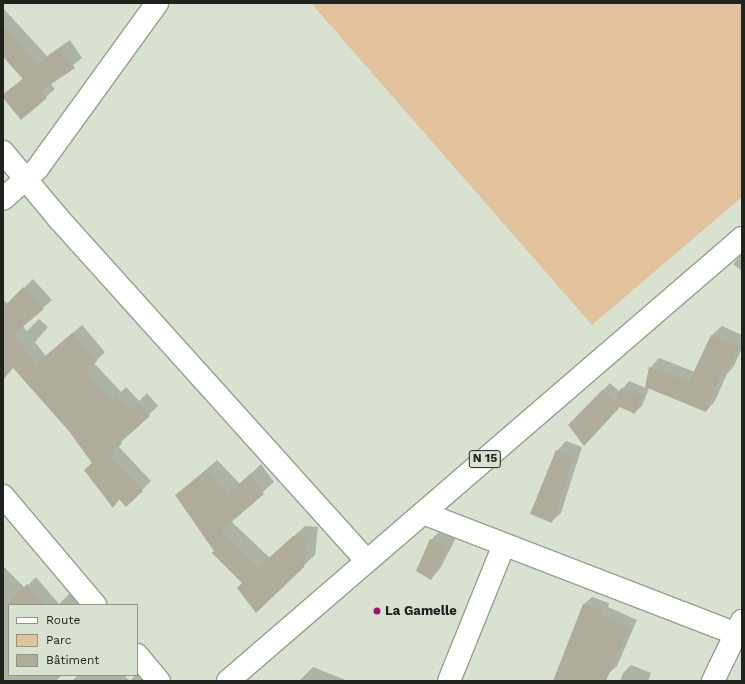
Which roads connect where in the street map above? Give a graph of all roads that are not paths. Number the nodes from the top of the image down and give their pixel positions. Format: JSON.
{"nodes":[{"id":1,"x":157,"y":3,"type":"edge"},
{"id":2,"x":3,"y":152,"type":"edge"},
{"id":3,"x":26,"y":179,"type":"junction"},
{"id":4,"x":3,"y":199,"type":"edge"},
{"id":5,"x":742,"y":238,"type":"edge"},
{"id":6,"x":3,"y":496,"type":"edge"},
{"id":7,"x":422,"y":513,"type":"junction"},
{"id":8,"x":504,"y":545,"type":"junction"},
{"id":9,"x":367,"y":561,"type":"junction"},
{"id":10,"x":94,"y":604,"type":"edge"},
{"id":11,"x":740,"y":630,"type":"edge"},
{"id":12,"x":138,"y":656,"type":"edge"},
{"id":13,"x":158,"y":681,"type":"edge"},
{"id":14,"x":228,"y":681,"type":"edge"},
{"id":15,"x":449,"y":681,"type":"edge"},
{"id":16,"x":713,"y":681,"type":"edge"}],
"edges":[{"from":1,"to":3,"type":"street"},
{"from":2,"to":3,"type":"street"},
{"from":3,"to":4,"type":"street"},
{"from":3,"to":9,"type":"street"},
{"from":5,"to":7,"type":"street","number":"N 15"},
{"from":6,"to":10,"type":"street"},
{"from":7,"to":8,"type":"street"},
{"from":7,"to":9,"type":"street","number":"N 15"},
{"from":8,"to":11,"type":"street"},
{"from":8,"to":15,"type":"street"},
{"from":9,"to":14,"type":"street","number":"N 15"},
{"from":11,"to":16,"type":"street"},
{"from":12,"to":13,"type":"street"}]}
